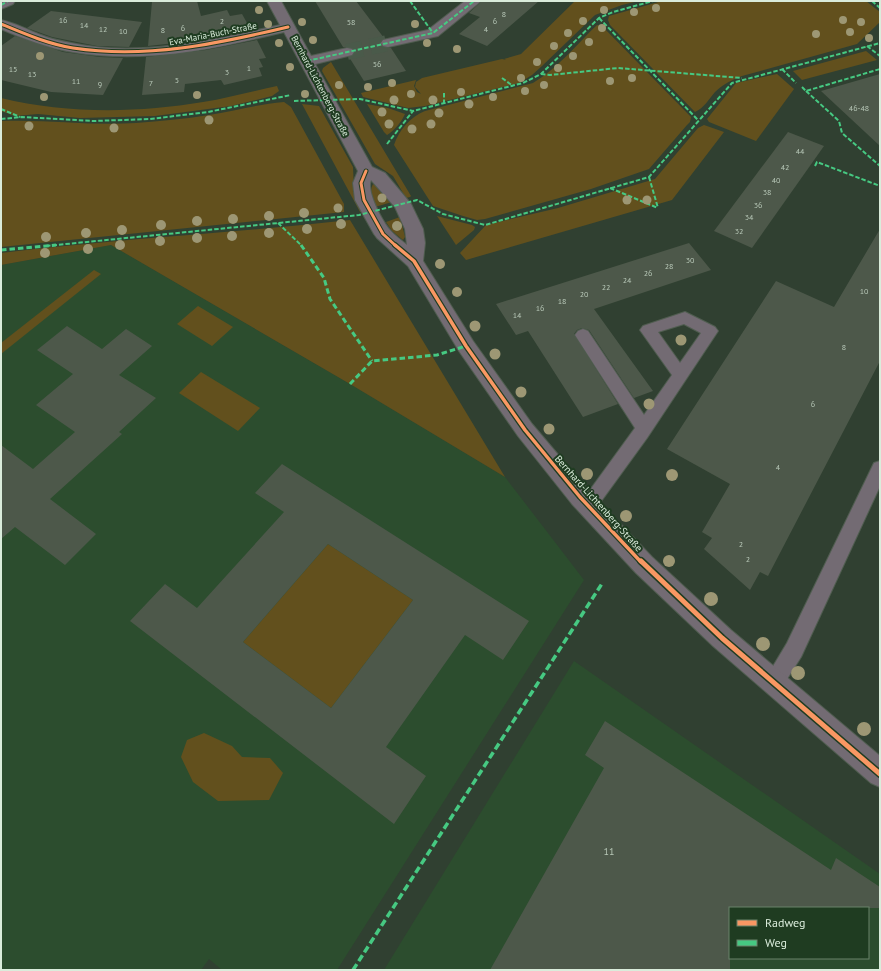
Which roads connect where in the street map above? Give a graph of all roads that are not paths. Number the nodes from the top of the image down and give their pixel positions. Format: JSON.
{"nodes":[{"id":1,"x":8,"y":1,"type":"edge"},
{"id":2,"x":274,"y":1,"type":"edge"},
{"id":3,"x":474,"y":1,"type":"edge"},
{"id":4,"x":1,"y":5,"type":"edge"},
{"id":5,"x":1,"y":24,"type":"edge"},
{"id":6,"x":288,"y":27,"type":"junction"},
{"id":7,"x":388,"y":43,"type":"tunnel mouth"},
{"id":8,"x":347,"y":52,"type":"tunnel mouth"},
{"id":9,"x":307,"y":61,"type":"junction"},
{"id":10,"x":366,"y":171,"type":"junction"},
{"id":11,"x":414,"y":260,"type":"junction"},
{"id":12,"x":583,"y":335,"type":"dead end"},
{"id":13,"x":680,"y":374,"type":"dead end"},
{"id":14,"x":644,"y":428,"type":"junction"},
{"id":15,"x":880,"y":468,"type":"edge"},
{"id":16,"x":588,"y":506,"type":"junction"},
{"id":17,"x":773,"y":683,"type":"junction"},
{"id":18,"x":880,"y":774,"type":"edge"}],
"edges":[{"from":1,"to":4,"type":"street"},
{"from":2,"to":6,"type":"street","name":"Bernhard-Lichtenberg-Straße"},
{"from":3,"to":7,"type":"street"},
{"from":5,"to":6,"type":"street","name":"Eva-Maria-Buch-Straße"},
{"from":6,"to":9,"type":"street","name":"Bernhard-Lichtenberg-Straße"},
{"from":8,"to":9,"type":"street"},
{"from":9,"to":10,"type":"street","name":"Bernhard-Lichtenberg-Straße"},
{"from":10,"to":11,"type":"street"},
{"from":10,"to":11,"type":"street","name":"Bernhard-Lichtenberg-Straße"},
{"from":11,"to":16,"type":"street","name":"Bernhard-Lichtenberg-Straße"},
{"from":12,"to":14,"type":"lane"},
{"from":13,"to":14,"type":"lane"},
{"from":14,"to":16,"type":"lane"},
{"from":15,"to":17,"type":"lane"},
{"from":16,"to":17,"type":"street","name":"Bernhard-Lichtenberg-Straße"},
{"from":17,"to":18,"type":"street","name":"Bernhard-Lichtenberg-Straße"}]}
